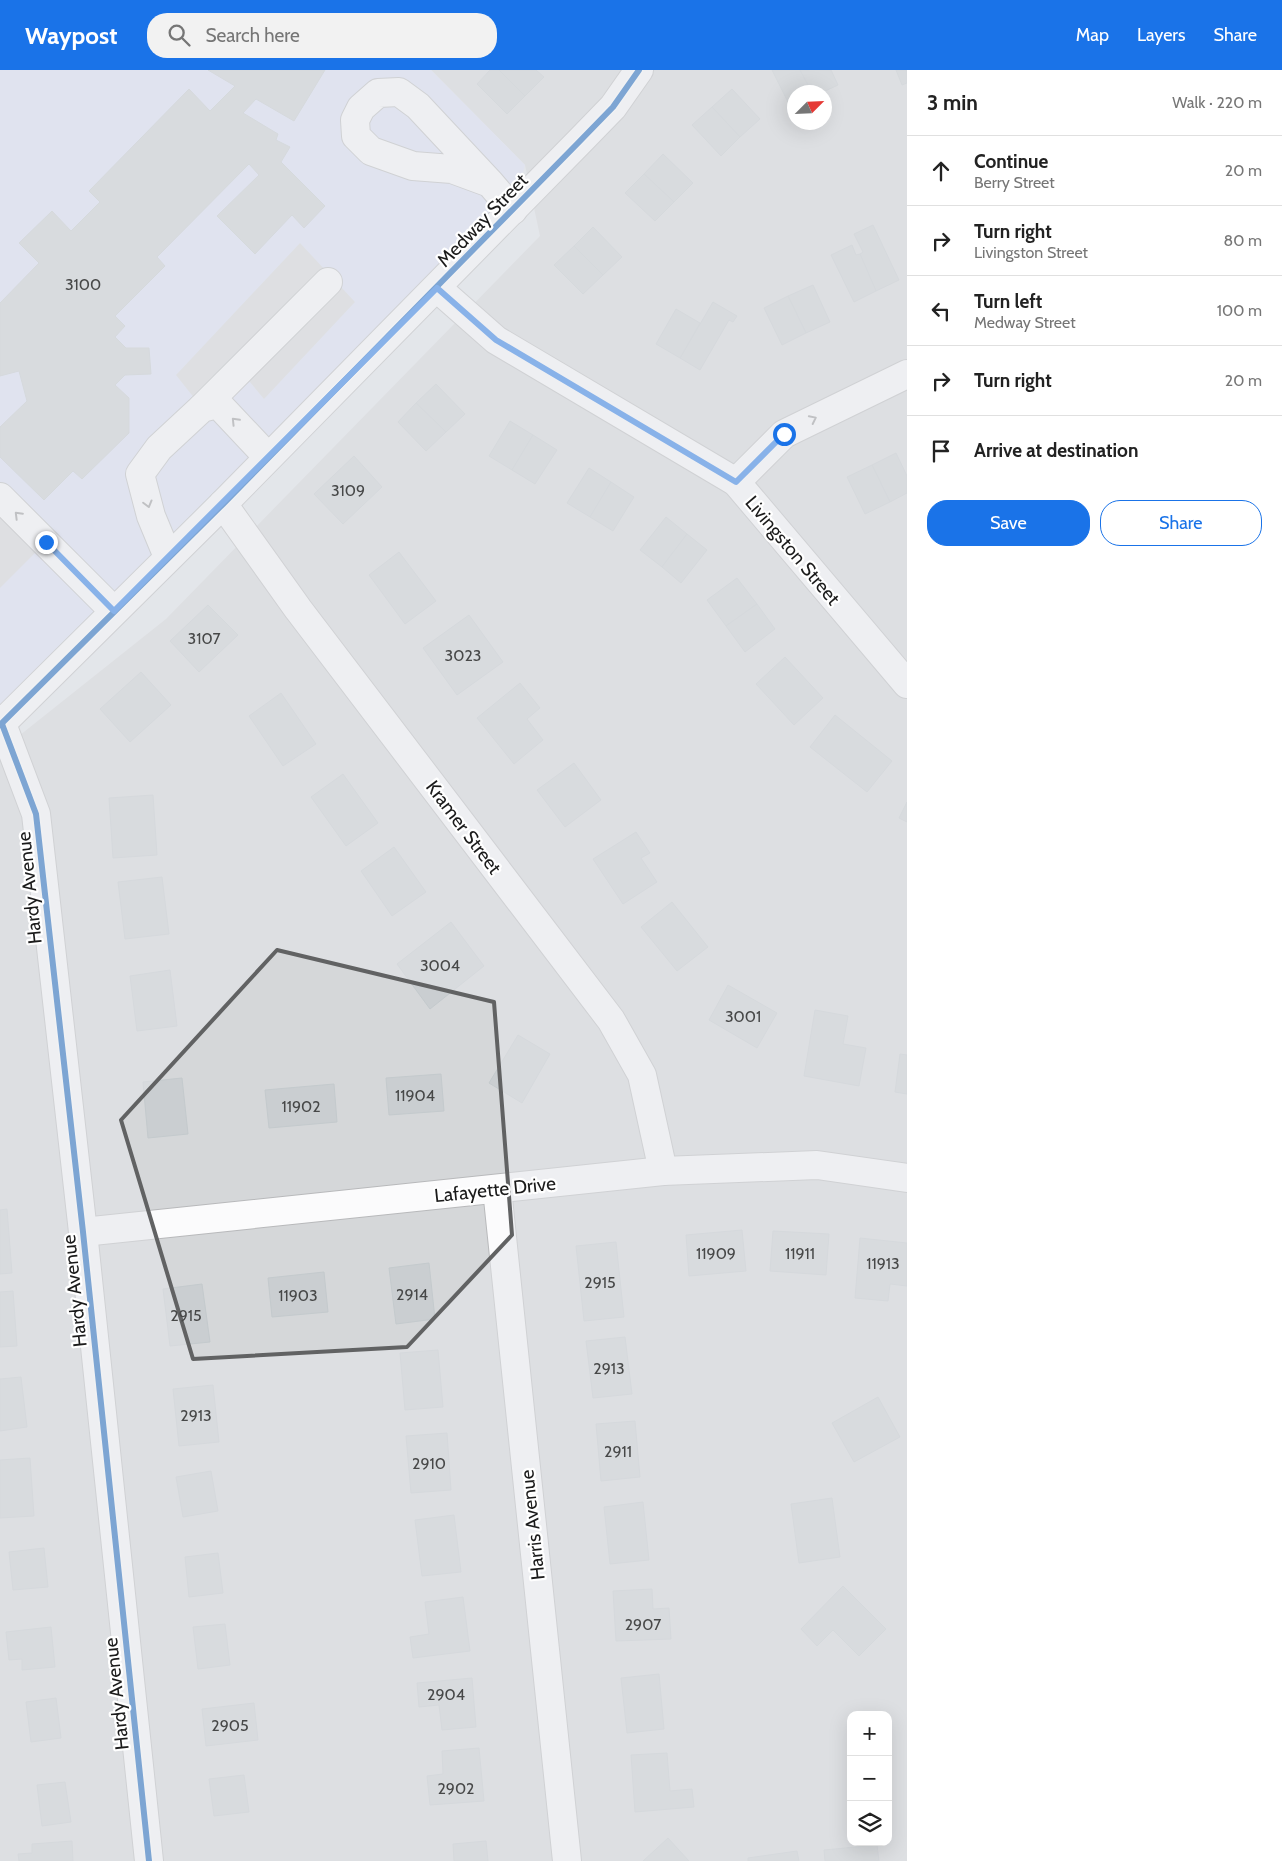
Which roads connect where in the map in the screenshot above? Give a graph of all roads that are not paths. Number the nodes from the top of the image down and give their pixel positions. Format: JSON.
{"nodes":[{"id":1,"x":640,"y":70,"type":"edge"},
{"id":2,"x":490,"y":183,"type":"junction"},
{"id":3,"x":513,"y":210,"type":"junction"},
{"id":4,"x":328,"y":282,"type":"dead end"},
{"id":5,"x":437,"y":288,"type":"junction"},
{"id":6,"x":907,"y":374,"type":"edge"},
{"id":7,"x":202,"y":408,"type":"junction"},
{"id":8,"x":268,"y":457,"type":"junction"},
{"id":9,"x":736,"y":482,"type":"junction"},
{"id":10,"x":0,"y":497,"type":"edge"},
{"id":11,"x":223,"y":504,"type":"junction"},
{"id":12,"x":168,"y":557,"type":"junction"},
{"id":13,"x":114,"y":611,"type":"junction"},
{"id":14,"x":907,"y":684,"type":"edge"},
{"id":15,"x":1,"y":724,"type":"edge"},
{"id":16,"x":663,"y":1171,"type":"junction"},
{"id":17,"x":907,"y":1178,"type":"edge"},
{"id":18,"x":497,"y":1189,"type":"junction"},
{"id":19,"x":83,"y":1232,"type":"junction"},
{"id":20,"x":149,"y":1861,"type":"edge"},
{"id":21,"x":567,"y":1861,"type":"edge"}],
"edges":[{"from":1,"to":3,"type":"street","name":"Medway Street"},
{"from":2,"to":2,"type":"street"},
{"from":2,"to":3,"type":"street"},
{"from":3,"to":5,"type":"street","name":"Medway Street"},
{"from":4,"to":7,"type":"street"},
{"from":5,"to":8,"type":"street","name":"Medway Street"},
{"from":5,"to":9,"type":"street","name":"Livingston Street"},
{"from":9,"to":6,"type":"street","one_way":true},
{"from":8,"to":7,"type":"street","one_way":true},
{"from":7,"to":12,"type":"street","one_way":true},
{"from":8,"to":11,"type":"street","name":"Medway Street"},
{"from":9,"to":14,"type":"street","name":"Livingston Street"},
{"from":13,"to":10,"type":"street","one_way":true},
{"from":11,"to":12,"type":"street","name":"Medway Street"},
{"from":11,"to":16,"type":"street","name":"Kramer Street"},
{"from":12,"to":13,"type":"street","name":"Medway Street"},
{"from":13,"to":15,"type":"street","name":"Medway Street"},
{"from":15,"to":19,"type":"street","name":"Hardy Avenue"},
{"from":16,"to":17,"type":"street","name":"Lafayette Drive"},
{"from":16,"to":18,"type":"street","name":"Lafayette Drive"},
{"from":18,"to":19,"type":"street","name":"Lafayette Drive"},
{"from":18,"to":21,"type":"street","name":"Harris Avenue"},
{"from":19,"to":20,"type":"street","name":"Hardy Avenue"}]}
